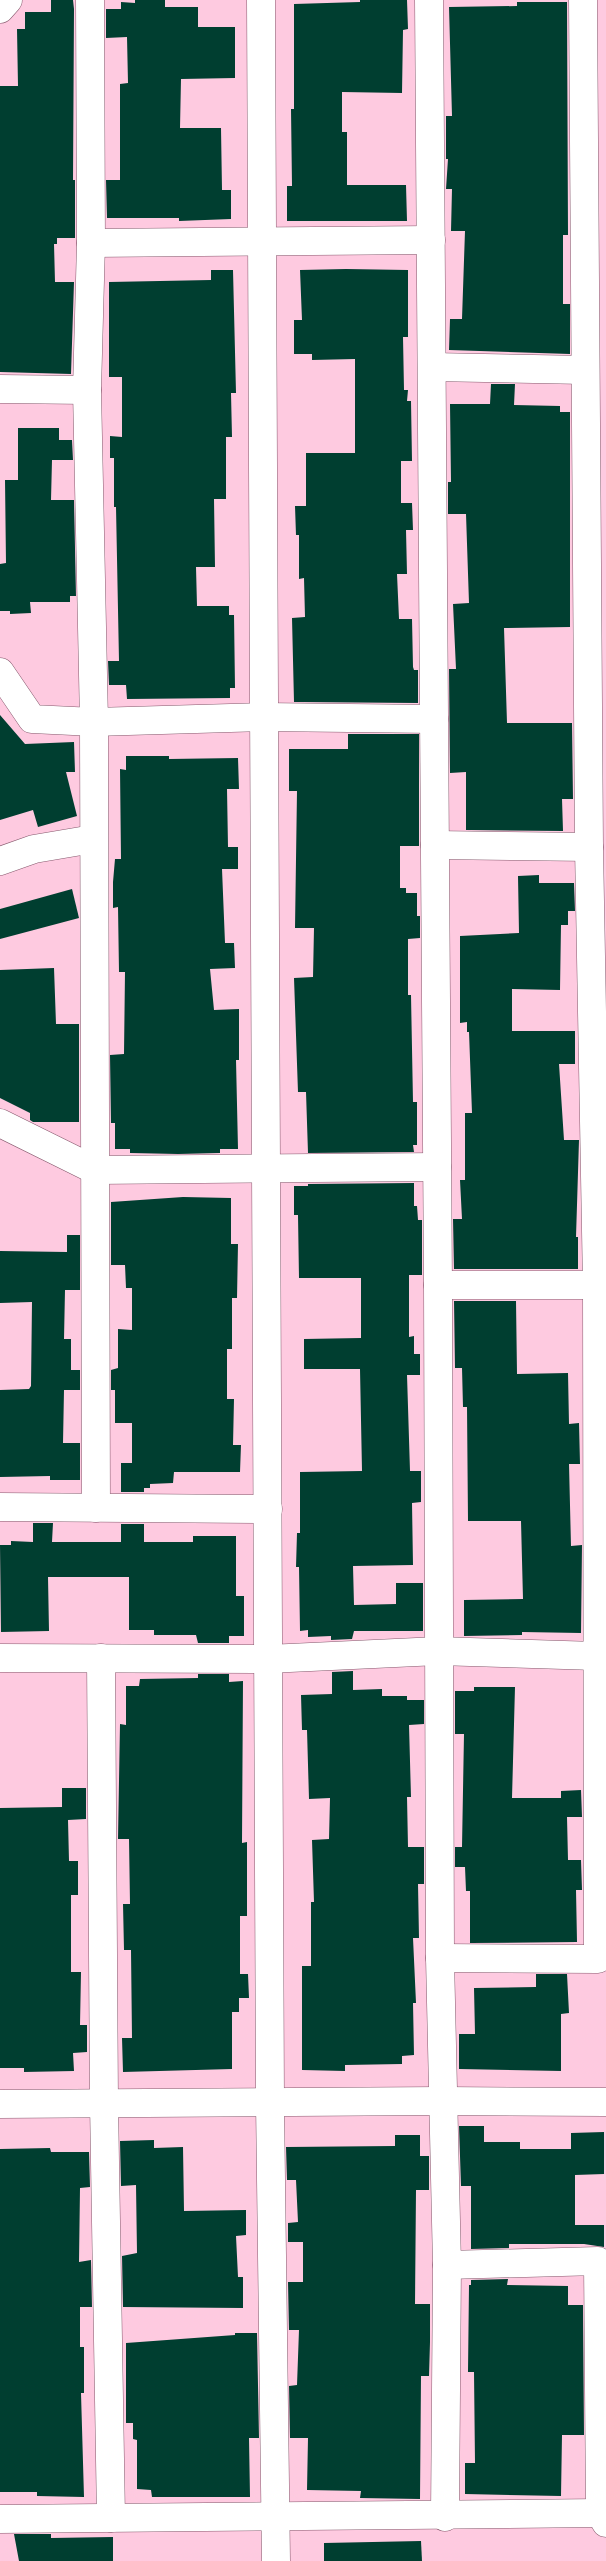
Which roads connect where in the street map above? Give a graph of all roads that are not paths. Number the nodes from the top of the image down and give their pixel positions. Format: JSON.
{"nodes":[{"id":1,"x":8,"y":0,"type":"edge"},
{"id":2,"x":90,"y":0,"type":"edge"},
{"id":3,"x":260,"y":0,"type":"edge"},
{"id":4,"x":429,"y":0,"type":"edge"},
{"id":5,"x":583,"y":0,"type":"edge"},
{"id":6,"x":0,"y":9,"type":"edge"},
{"id":7,"x":261,"y":240,"type":"junction"},
{"id":8,"x":430,"y":240,"type":"junction"},
{"id":9,"x":91,"y":243,"type":"junction"},
{"id":10,"x":432,"y":368,"type":"junction"},
{"id":11,"x":585,"y":370,"type":"junction"},
{"id":12,"x":0,"y":389,"type":"edge"},
{"id":13,"x":87,"y":390,"type":"junction"},
{"id":14,"x":0,"y":672,"type":"edge"},
{"id":15,"x":264,"y":717,"type":"junction"},
{"id":16,"x":434,"y":719,"type":"junction"},
{"id":17,"x":94,"y":722,"type":"junction"},
{"id":18,"x":93,"y":839,"type":"junction"},
{"id":19,"x":435,"y":845,"type":"junction"},
{"id":20,"x":589,"y":847,"type":"junction"},
{"id":21,"x":0,"y":861,"type":"edge"},
{"id":22,"x":0,"y":1123,"type":"edge"},
{"id":23,"x":437,"y":1167,"type":"junction"},
{"id":24,"x":266,"y":1168,"type":"junction"},
{"id":25,"x":95,"y":1170,"type":"junction"},
{"id":26,"x":438,"y":1285,"type":"junction"},
{"id":27,"x":597,"y":1285,"type":"junction"},
{"id":28,"x":0,"y":1507,"type":"edge"},
{"id":29,"x":96,"y":1508,"type":"junction"},
{"id":30,"x":268,"y":1509,"type":"junction"},
{"id":31,"x":438,"y":1651,"type":"junction"},
{"id":32,"x":596,"y":1656,"type":"junction"},
{"id":33,"x":0,"y":1658,"type":"edge"},
{"id":34,"x":101,"y":1658,"type":"junction"},
{"id":35,"x":268,"y":1659,"type":"junction"},
{"id":36,"x":440,"y":1958,"type":"junction"},
{"id":37,"x":442,"y":2101,"type":"junction"},
{"id":38,"x":606,"y":2102,"type":"edge"},
{"id":39,"x":104,"y":2103,"type":"junction"},
{"id":40,"x":270,"y":2103,"type":"junction"},
{"id":41,"x":0,"y":2104,"type":"edge"},
{"id":42,"x":447,"y":2264,"type":"junction"},
{"id":43,"x":445,"y":2516,"type":"junction"},
{"id":44,"x":111,"y":2518,"type":"junction"},
{"id":45,"x":276,"y":2518,"type":"junction"},
{"id":46,"x":603,"y":2518,"type":"edge"},
{"id":47,"x":0,"y":2519,"type":"edge"},
{"id":48,"x":276,"y":2561,"type":"edge"}],
"edges":[{"from":1,"to":6,"type":"street"},
{"from":2,"to":9,"type":"street"},
{"from":3,"to":7,"type":"street"},
{"from":4,"to":8,"type":"street"},
{"from":5,"to":11,"type":"street"},
{"from":7,"to":8,"type":"street"},
{"from":7,"to":9,"type":"street"},
{"from":7,"to":15,"type":"street"},
{"from":8,"to":10,"type":"street"},
{"from":9,"to":13,"type":"street"},
{"from":10,"to":11,"type":"street"},
{"from":10,"to":16,"type":"street"},
{"from":11,"to":20,"type":"street"},
{"from":12,"to":13,"type":"street"},
{"from":13,"to":17,"type":"street"},
{"from":14,"to":17,"type":"street"},
{"from":15,"to":16,"type":"street"},
{"from":15,"to":17,"type":"street"},
{"from":15,"to":24,"type":"street"},
{"from":16,"to":19,"type":"street"},
{"from":17,"to":18,"type":"street"},
{"from":18,"to":21,"type":"street"},
{"from":18,"to":25,"type":"street"},
{"from":19,"to":20,"type":"street"},
{"from":19,"to":23,"type":"street"},
{"from":20,"to":27,"type":"street"},
{"from":22,"to":25,"type":"street"},
{"from":23,"to":24,"type":"street"},
{"from":23,"to":26,"type":"street"},
{"from":24,"to":25,"type":"street"},
{"from":24,"to":30,"type":"street"},
{"from":25,"to":29,"type":"street"},
{"from":26,"to":27,"type":"street"},
{"from":26,"to":31,"type":"street"},
{"from":27,"to":32,"type":"street"},
{"from":28,"to":29,"type":"street"},
{"from":29,"to":30,"type":"street"},
{"from":30,"to":35,"type":"street"},
{"from":31,"to":32,"type":"street"},
{"from":31,"to":35,"type":"street"},
{"from":31,"to":36,"type":"street"},
{"from":32,"to":36,"type":"street"},
{"from":33,"to":34,"type":"street"},
{"from":34,"to":35,"type":"street"},
{"from":34,"to":39,"type":"street"},
{"from":35,"to":40,"type":"street"},
{"from":36,"to":37,"type":"street"},
{"from":37,"to":38,"type":"street"},
{"from":37,"to":40,"type":"street"},
{"from":37,"to":42,"type":"street"},
{"from":39,"to":40,"type":"street"},
{"from":39,"to":41,"type":"street"},
{"from":39,"to":44,"type":"street"},
{"from":40,"to":45,"type":"street"},
{"from":42,"to":43,"type":"street"},
{"from":42,"to":46,"type":"street"},
{"from":43,"to":45,"type":"street"},
{"from":43,"to":46,"type":"street"},
{"from":44,"to":45,"type":"street"},
{"from":44,"to":47,"type":"street"},
{"from":45,"to":48,"type":"street"}]}
